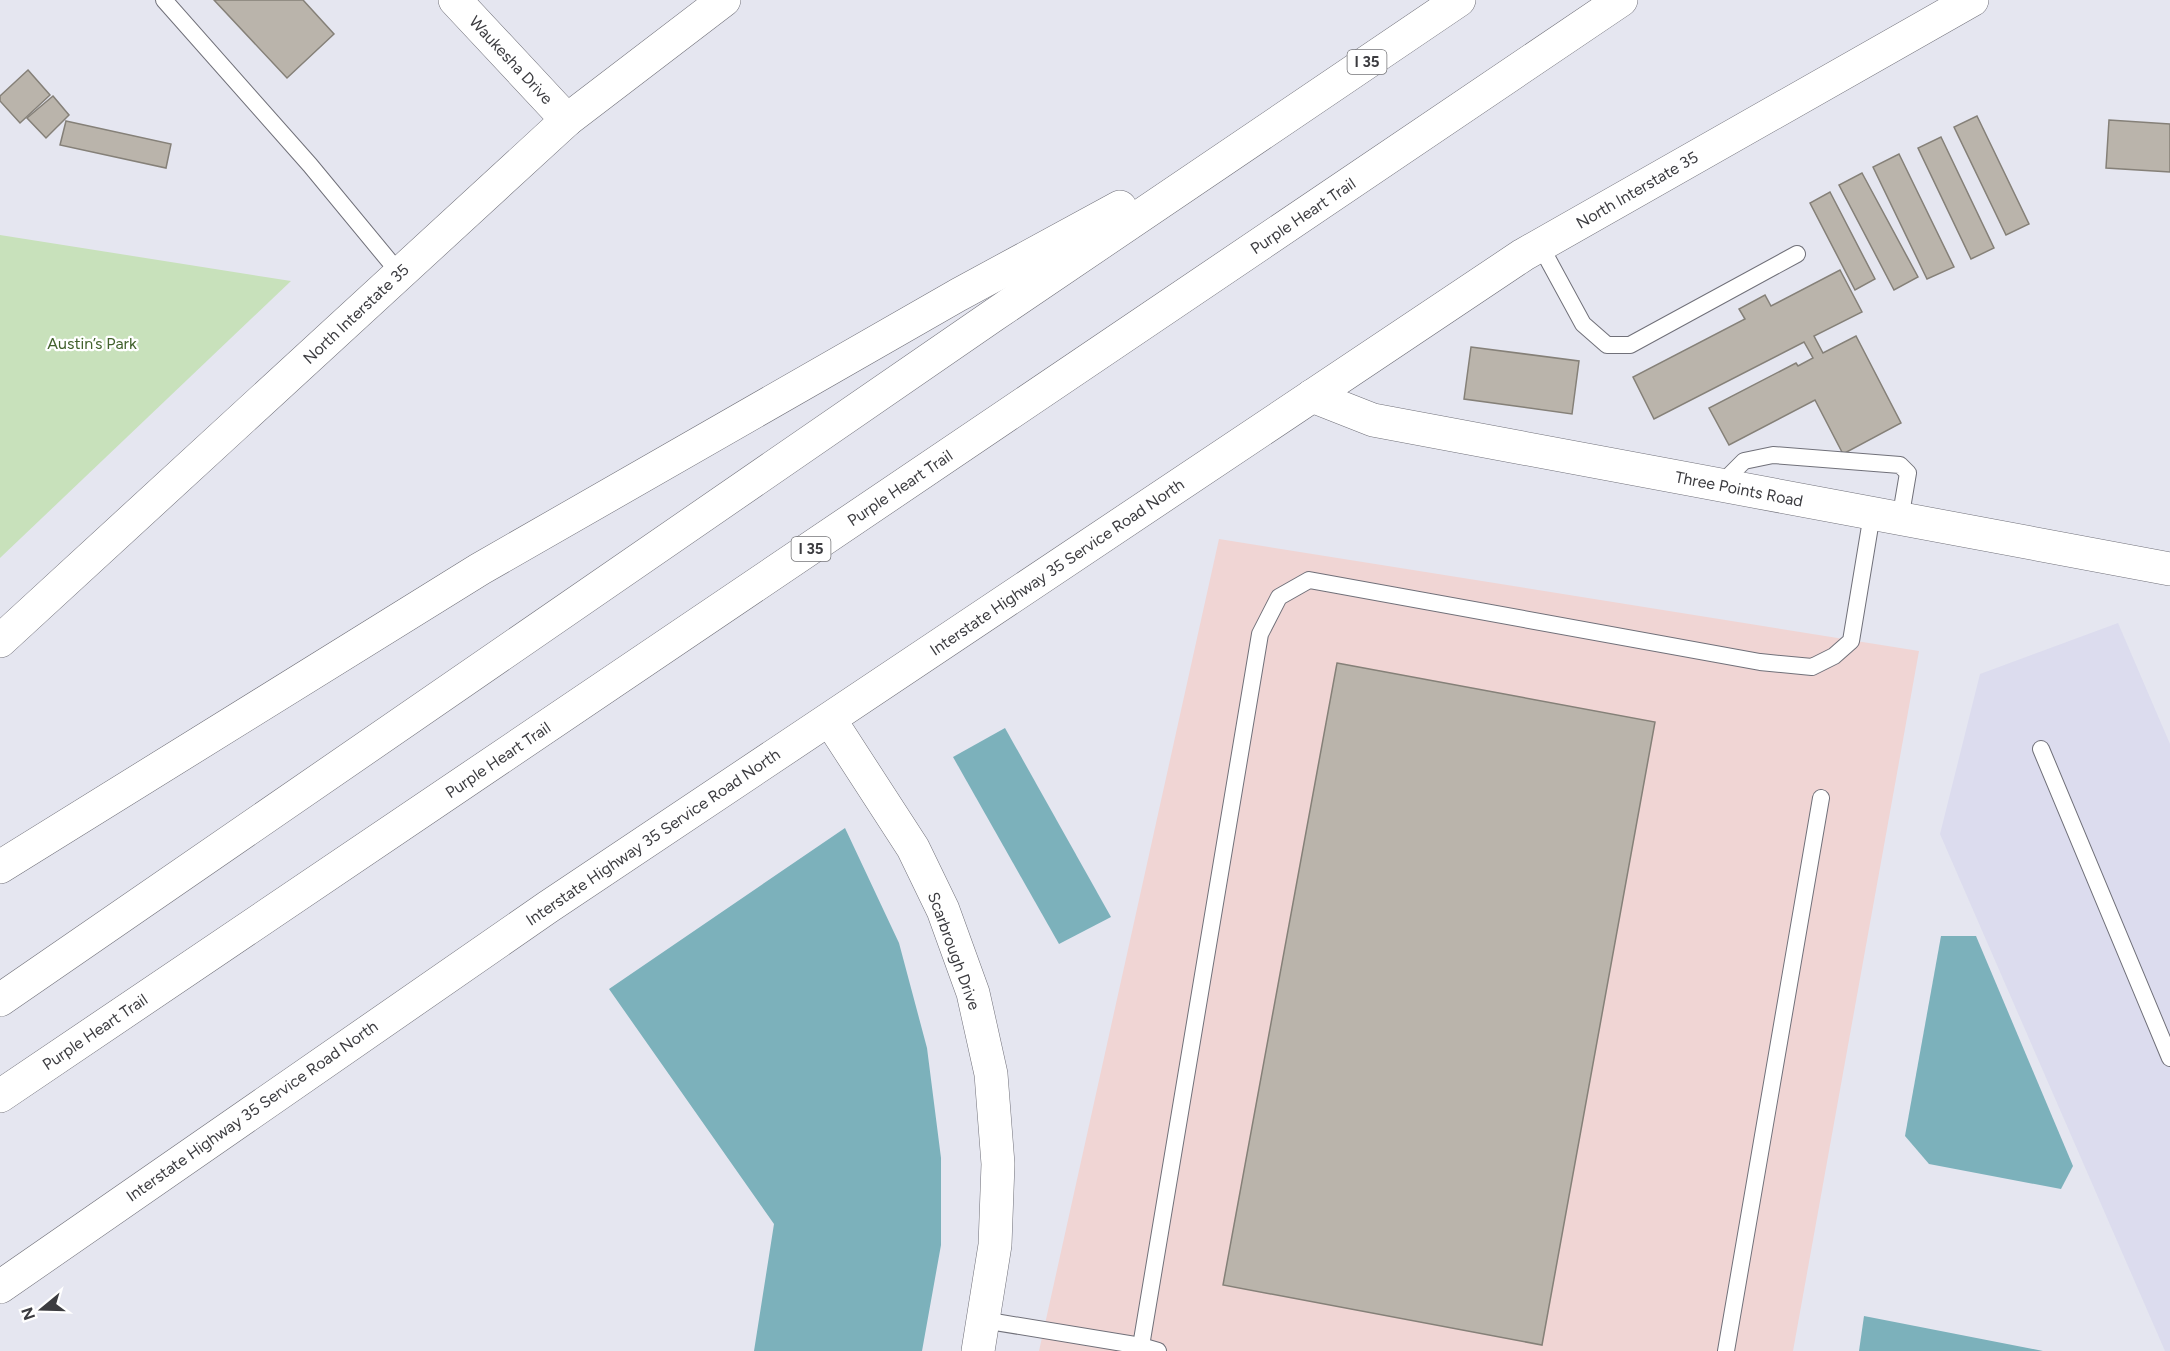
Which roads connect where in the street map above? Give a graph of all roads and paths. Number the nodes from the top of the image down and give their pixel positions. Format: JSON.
{"nodes":[{"id":1,"x":164,"y":0,"type":"edge"},
{"id":2,"x":455,"y":0,"type":"edge"},
{"id":3,"x":724,"y":0,"type":"edge"},
{"id":4,"x":1459,"y":0,"type":"edge"},
{"id":5,"x":1621,"y":0,"type":"edge"},
{"id":6,"x":1972,"y":0,"type":"edge"},
{"id":7,"x":567,"y":120,"type":"junction"},
{"id":8,"x":1275,"y":124,"type":"junction"},
{"id":9,"x":1540,"y":245,"type":"junction"},
{"id":10,"x":1797,"y":254,"type":"dead end"},
{"id":11,"x":400,"y":274,"type":"junction"},
{"id":12,"x":1312,"y":396,"type":"junction"},
{"id":13,"x":1720,"y":486,"type":"junction"},
{"id":14,"x":1886,"y":517,"type":"junction"},
{"id":15,"x":2170,"y":569,"type":"edge"},
{"id":16,"x":0,"y":641,"type":"edge"},
{"id":17,"x":830,"y":720,"type":"junction"},
{"id":18,"x":2041,"y":749,"type":"dead end"},
{"id":19,"x":1821,"y":798,"type":"dead end"},
{"id":20,"x":0,"y":867,"type":"edge"},
{"id":21,"x":0,"y":1000,"type":"edge"},
{"id":22,"x":2170,"y":1058,"type":"edge"},
{"id":23,"x":0,"y":1096,"type":"edge"},
{"id":24,"x":0,"y":1287,"type":"edge"},
{"id":25,"x":983,"y":1320,"type":"junction"},
{"id":26,"x":1141,"y":1346,"type":"junction"},
{"id":27,"x":978,"y":1351,"type":"edge"},
{"id":28,"x":1158,"y":1351,"type":"edge"},
{"id":29,"x":1726,"y":1351,"type":"edge"}],
"edges":[{"from":1,"to":11,"type":"lane"},
{"from":2,"to":7,"type":"main road","name":"Waukesha Drive"},
{"from":3,"to":7,"type":"main road","name":"North Interstate 35"},
{"from":4,"to":8,"type":"main road","number":"I 35"},
{"from":5,"to":23,"type":"main road","name":"Purple Heart Trail","number":"I 35"},
{"from":6,"to":9,"type":"main road","name":"North Interstate 35"},
{"from":7,"to":11,"type":"main road","name":"North Interstate 35"},
{"from":8,"to":20,"type":"main road"},
{"from":8,"to":21,"type":"main road","number":"I 35"},
{"from":9,"to":10,"type":"lane"},
{"from":9,"to":12,"type":"main road","name":"North Interstate 35"},
{"from":11,"to":16,"type":"main road","name":"North Interstate 35"},
{"from":12,"to":13,"type":"main road","name":"Three Points Road"},
{"from":12,"to":17,"type":"main road","name":"Interstate Highway 35 Service Road North"},
{"from":13,"to":14,"type":"main road","name":"Three Points Road"},
{"from":13,"to":14,"type":"lane"},
{"from":14,"to":15,"type":"main road","name":"Three Points Road"},
{"from":14,"to":26,"type":"lane"},
{"from":17,"to":24,"type":"main road","name":"Interstate Highway 35 Service Road North"},
{"from":17,"to":25,"type":"main road","name":"Scarbrough Drive"},
{"from":18,"to":22,"type":"lane"},
{"from":19,"to":29,"type":"lane"},
{"from":25,"to":26,"type":"lane"},
{"from":25,"to":27,"type":"main road","name":"Scarbrough Drive"},
{"from":26,"to":28,"type":"lane"}]}
